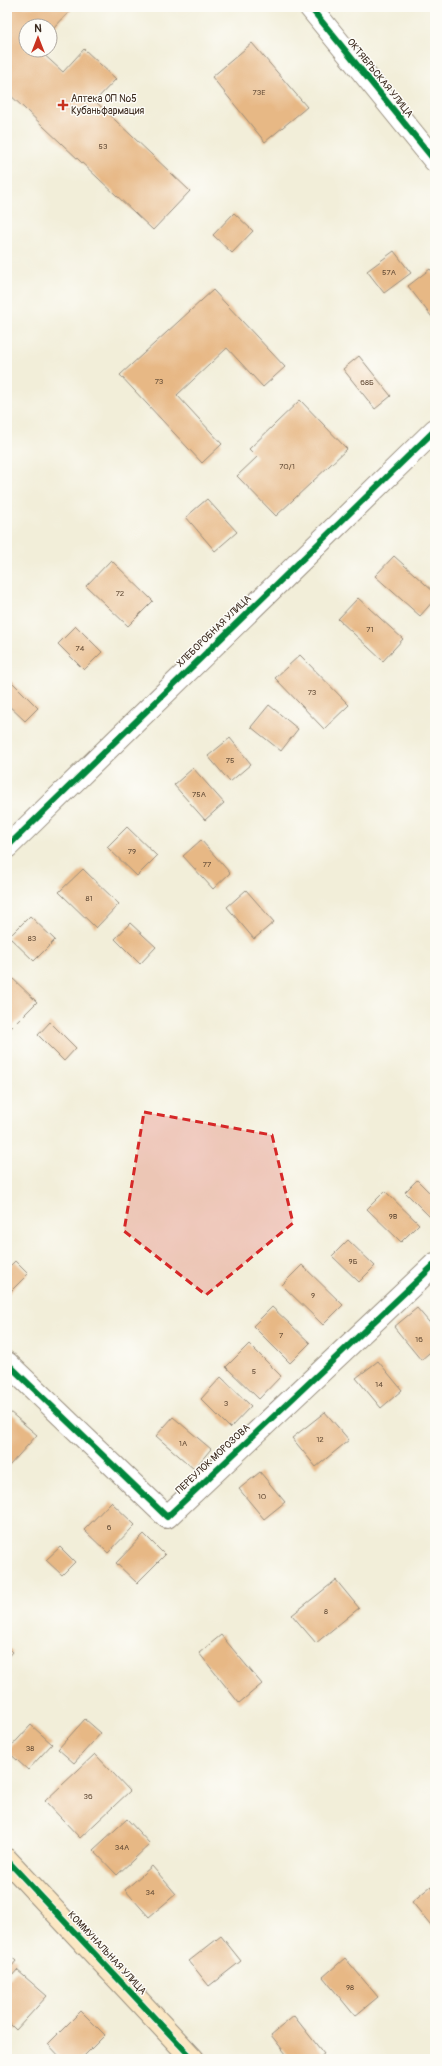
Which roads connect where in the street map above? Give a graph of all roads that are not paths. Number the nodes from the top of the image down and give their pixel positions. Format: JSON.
{"nodes":[{"id":1,"x":310,"y":7,"type":"edge"},
{"id":2,"x":435,"y":161,"type":"edge"},
{"id":3,"x":435,"y":430,"type":"edge"},
{"id":4,"x":7,"y":847,"type":"edge"},
{"id":5,"x":435,"y":1264,"type":"edge"},
{"id":6,"x":7,"y":1363,"type":"edge"},
{"id":7,"x":7,"y":1860,"type":"edge"},
{"id":8,"x":193,"y":2059,"type":"edge"}],
"edges":[{"from":1,"to":2,"type":"street","name":"ОКТЯБРЬСКАЯ УЛИЦА"},
{"from":3,"to":4,"type":"street","name":"ХЛЕБОРОБНАЯ УЛИЦА"},
{"from":5,"to":6,"type":"street","name":"ПЕРЕУЛОК МОРОЗОВА"},
{"from":7,"to":8,"type":"street","name":"КОММУНАЛЬНАЯ УЛИЦА"}]}
